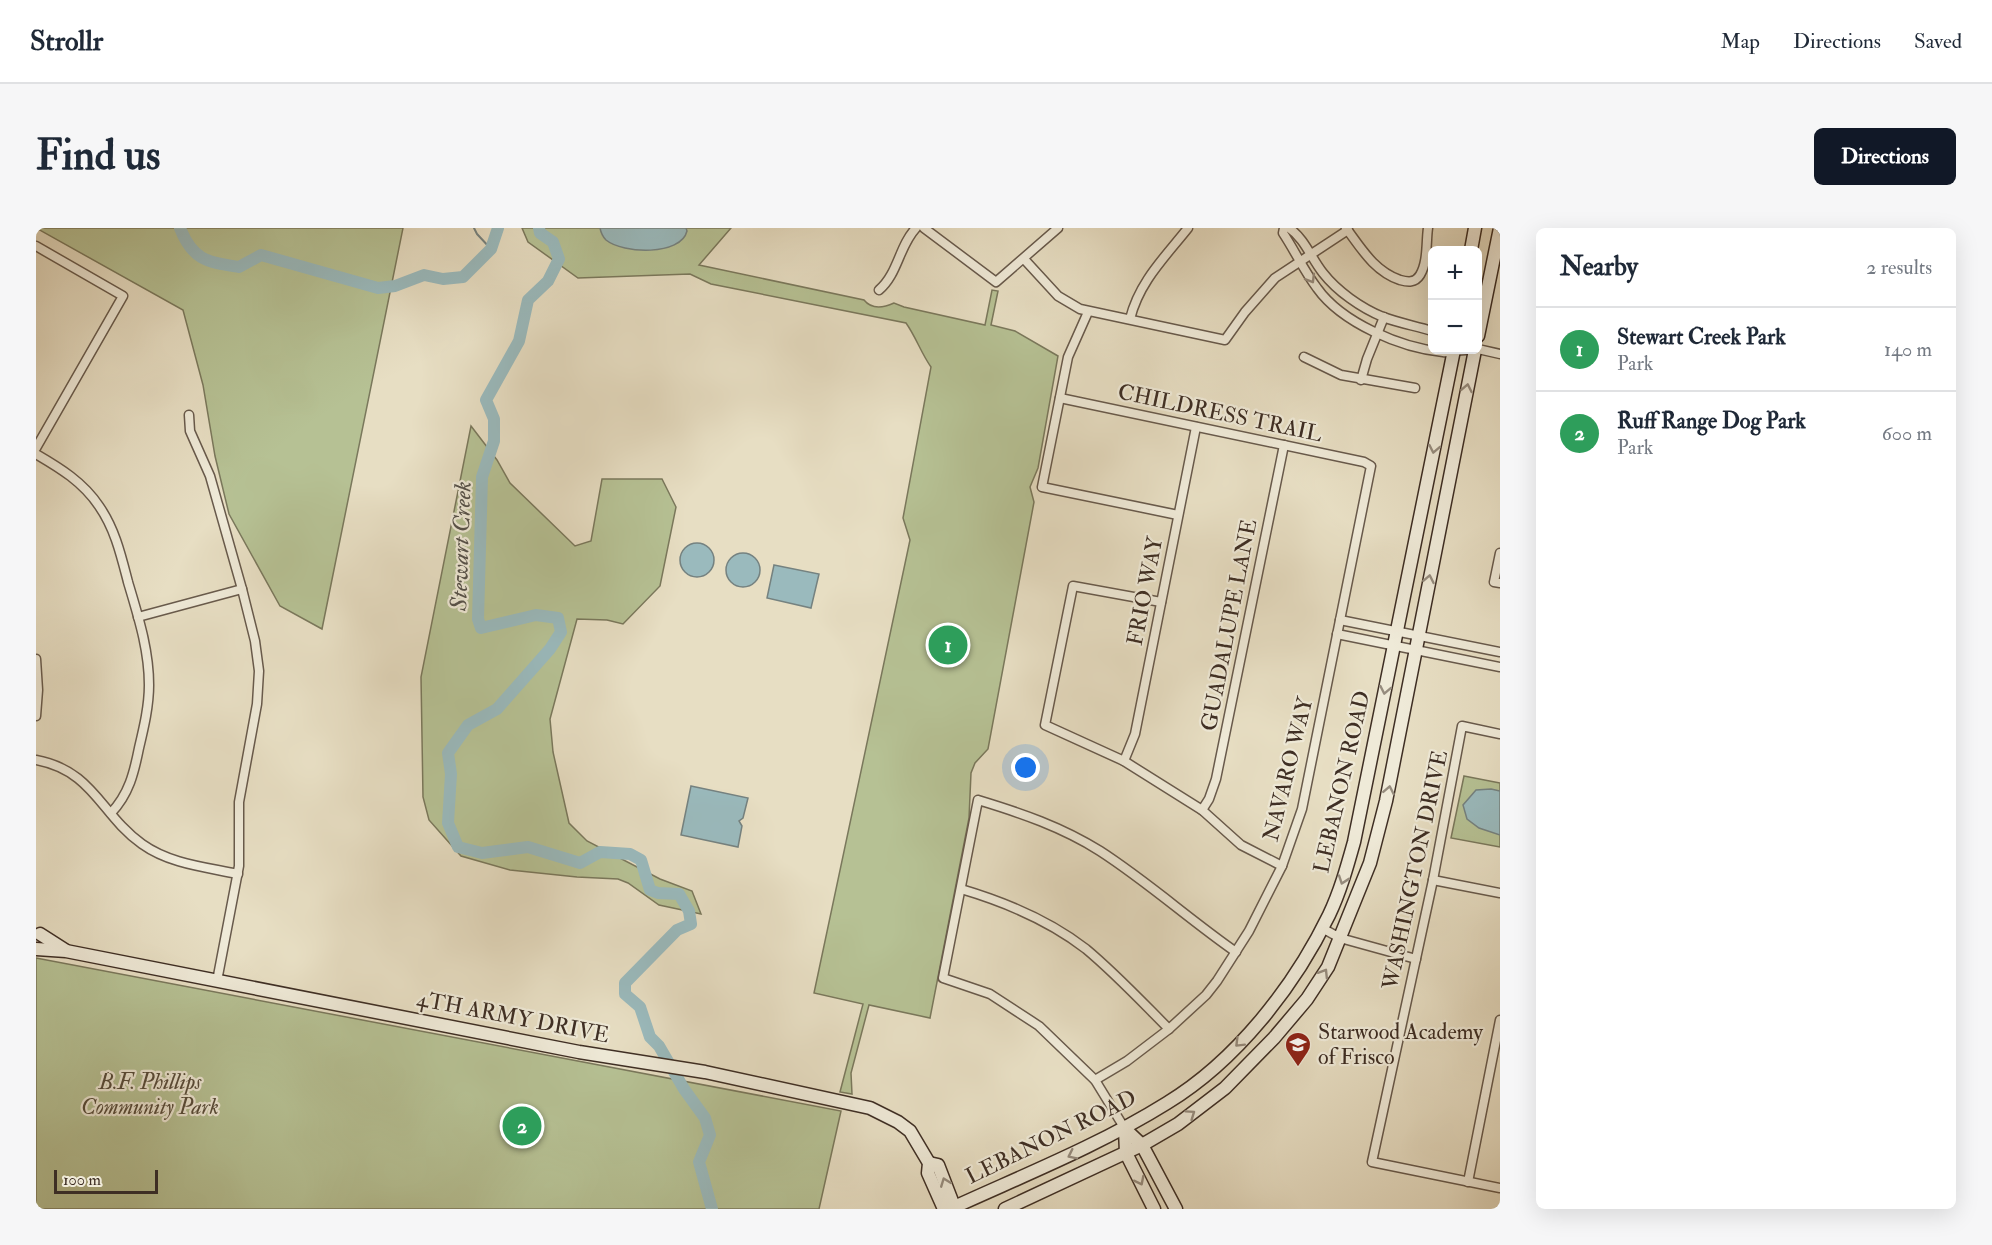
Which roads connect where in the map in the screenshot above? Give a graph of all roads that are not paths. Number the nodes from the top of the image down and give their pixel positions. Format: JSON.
{"nodes":[{"id":1,"x":916,"y":228,"type":"edge"},
{"id":2,"x":924,"y":228,"type":"edge"},
{"id":3,"x":1058,"y":228,"type":"edge"},
{"id":4,"x":1188,"y":228,"type":"edge"},
{"id":5,"x":1284,"y":228,"type":"edge"},
{"id":6,"x":1289,"y":228,"type":"edge"},
{"id":7,"x":1428,"y":228,"type":"edge"},
{"id":8,"x":1475,"y":228,"type":"edge"},
{"id":9,"x":1500,"y":228,"type":"edge"},
{"id":10,"x":1347,"y":229,"type":"edge"},
{"id":11,"x":36,"y":246,"type":"edge"},
{"id":12,"x":1472,"y":246,"type":"edge"},
{"id":13,"x":1311,"y":254,"type":"junction"},
{"id":14,"x":1024,"y":259,"type":"junction"},
{"id":15,"x":1300,"y":261,"type":"junction"},
{"id":16,"x":879,"y":290,"type":"dead end"},
{"id":17,"x":1088,"y":312,"type":"junction"},
{"id":18,"x":1482,"y":316,"type":"edge"},
{"id":19,"x":1384,"y":317,"type":"junction"},
{"id":20,"x":1130,"y":319,"type":"junction"},
{"id":21,"x":1428,"y":330,"type":"edge"},
{"id":22,"x":1377,"y":335,"type":"junction"},
{"id":23,"x":1428,"y":348,"type":"edge"},
{"id":24,"x":1482,"y":350,"type":"edge"},
{"id":25,"x":1457,"y":354,"type":"edge"},
{"id":26,"x":1475,"y":354,"type":"edge"},
{"id":27,"x":1500,"y":354,"type":"edge"},
{"id":28,"x":1305,"y":357,"type":"dead end"},
{"id":29,"x":1361,"y":380,"type":"junction"},
{"id":30,"x":1415,"y":388,"type":"dead end"},
{"id":31,"x":1060,"y":398,"type":"junction"},
{"id":32,"x":189,"y":415,"type":"dead end"},
{"id":33,"x":1196,"y":427,"type":"junction"},
{"id":34,"x":1284,"y":445,"type":"junction"},
{"id":35,"x":36,"y":448,"type":"edge"},
{"id":36,"x":36,"y":454,"type":"edge"},
{"id":37,"x":1371,"y":466,"type":"joint"},
{"id":38,"x":1178,"y":515,"type":"junction"},
{"id":39,"x":1500,"y":553,"type":"edge"},
{"id":40,"x":1497,"y":582,"type":"edge"},
{"id":41,"x":242,"y":589,"type":"junction"},
{"id":42,"x":1161,"y":602,"type":"junction"},
{"id":43,"x":138,"y":617,"type":"junction"},
{"id":44,"x":1340,"y":620,"type":"junction"},
{"id":45,"x":1337,"y":634,"type":"junction"},
{"id":46,"x":1418,"y":637,"type":"junction"},
{"id":47,"x":1395,"y":639,"type":"junction"},
{"id":48,"x":1461,"y":645,"type":"junction"},
{"id":49,"x":1416,"y":651,"type":"junction"},
{"id":50,"x":1500,"y":652,"type":"edge"},
{"id":51,"x":36,"y":659,"type":"edge"},
{"id":52,"x":1458,"y":659,"type":"junction"},
{"id":53,"x":1500,"y":667,"type":"edge"},
{"id":54,"x":36,"y":716,"type":"edge"},
{"id":55,"x":1500,"y":734,"type":"edge"},
{"id":56,"x":36,"y":760,"type":"edge"},
{"id":57,"x":1124,"y":761,"type":"junction"},
{"id":58,"x":1202,"y":810,"type":"junction"},
{"id":59,"x":111,"y":813,"type":"junction"},
{"id":60,"x":1282,"y":866,"type":"junction"},
{"id":61,"x":238,"y":874,"type":"junction"},
{"id":62,"x":1433,"y":880,"type":"junction"},
{"id":63,"x":961,"y":889,"type":"junction"},
{"id":64,"x":1500,"y":893,"type":"edge"},
{"id":65,"x":1322,"y":928,"type":"junction"},
{"id":66,"x":38,"y":931,"type":"edge"},
{"id":67,"x":1340,"y":938,"type":"junction"},
{"id":68,"x":36,"y":949,"type":"edge"},
{"id":69,"x":66,"y":951,"type":"junction"},
{"id":70,"x":1236,"y":952,"type":"junction"},
{"id":71,"x":1416,"y":959,"type":"junction"},
{"id":72,"x":217,"y":981,"type":"junction"},
{"id":73,"x":1500,"y":1020,"type":"edge"},
{"id":74,"x":1258,"y":1023,"type":"junction"},
{"id":75,"x":1170,"y":1029,"type":"junction"},
{"id":76,"x":1274,"y":1038,"type":"junction"},
{"id":77,"x":1095,"y":1080,"type":"junction"},
{"id":78,"x":1125,"y":1129,"type":"junction"},
{"id":79,"x":1142,"y":1145,"type":"junction"},
{"id":80,"x":1126,"y":1153,"type":"junction"},
{"id":81,"x":1468,"y":1182,"type":"junction"},
{"id":82,"x":1500,"y":1188,"type":"edge"},
{"id":83,"x":951,"y":1209,"type":"edge"},
{"id":84,"x":1005,"y":1209,"type":"edge"},
{"id":85,"x":1154,"y":1209,"type":"edge"},
{"id":86,"x":1176,"y":1209,"type":"edge"}],
"edges":[{"from":1,"to":16,"type":"street"},
{"from":2,"to":14,"type":"street"},
{"from":3,"to":14,"type":"street"},
{"from":4,"to":20,"type":"street"},
{"from":5,"to":15,"type":"street"},
{"from":6,"to":13,"type":"street"},
{"from":7,"to":10,"type":"street"},
{"from":8,"to":12,"type":"main road"},
{"from":9,"to":18,"type":"main road"},
{"from":10,"to":13,"type":"street"},
{"from":11,"to":35,"type":"street"},
{"from":13,"to":15,"type":"street"},
{"from":13,"to":19,"type":"street"},
{"from":14,"to":17,"type":"street"},
{"from":15,"to":20,"type":"street"},
{"from":15,"to":22,"type":"street","one_way":true},
{"from":17,"to":20,"type":"street"},
{"from":17,"to":31,"type":"street"},
{"from":19,"to":21,"type":"street"},
{"from":19,"to":22,"type":"street"},
{"from":22,"to":23,"type":"street"},
{"from":22,"to":29,"type":"street"},
{"from":24,"to":27,"type":"street"},
{"from":25,"to":47,"type":"main road","name":"LEBANON ROAD","one_way":true},
{"from":46,"to":26,"type":"main road","name":"LEBANON ROAD","one_way":true},
{"from":28,"to":29,"type":"street"},
{"from":29,"to":30,"type":"street"},
{"from":31,"to":33,"type":"street","name":"CHILDRESS TRAIL"},
{"from":31,"to":38,"type":"street"},
{"from":32,"to":41,"type":"street"},
{"from":33,"to":34,"type":"street","name":"CHILDRESS TRAIL"},
{"from":33,"to":38,"type":"street","name":"FRIO WAY"},
{"from":34,"to":37,"type":"street","name":"CHILDRESS TRAIL"},
{"from":34,"to":58,"type":"street","name":"GUADALUPE LANE"},
{"from":36,"to":43,"type":"street"},
{"from":37,"to":44,"type":"street","name":"NAVARO WAY"},
{"from":38,"to":42,"type":"street","name":"FRIO WAY"},
{"from":39,"to":40,"type":"street"},
{"from":41,"to":43,"type":"street"},
{"from":41,"to":61,"type":"street"},
{"from":42,"to":57,"type":"street","name":"FRIO WAY"},
{"from":42,"to":57,"type":"street"},
{"from":43,"to":59,"type":"street"},
{"from":44,"to":45,"type":"street","name":"NAVARO WAY"},
{"from":44,"to":47,"type":"street"},
{"from":45,"to":47,"type":"street"},
{"from":45,"to":60,"type":"street","name":"NAVARO WAY"},
{"from":46,"to":47,"type":"street"},
{"from":46,"to":48,"type":"street"},
{"from":46,"to":49,"type":"main road","name":"LEBANON ROAD"},
{"from":47,"to":49,"type":"street"},
{"from":47,"to":65,"type":"main road","name":"LEBANON ROAD","one_way":true},
{"from":48,"to":50,"type":"street"},
{"from":48,"to":52,"type":"street"},
{"from":49,"to":52,"type":"street"},
{"from":67,"to":49,"type":"main road","name":"LEBANON ROAD","one_way":true},
{"from":51,"to":54,"type":"street"},
{"from":52,"to":53,"type":"street"},
{"from":55,"to":62,"type":"street","name":"WASHINGTON DRIVE"},
{"from":56,"to":59,"type":"street"},
{"from":57,"to":58,"type":"street"},
{"from":58,"to":60,"type":"street"},
{"from":59,"to":61,"type":"street"},
{"from":60,"to":70,"type":"street","name":"NAVARO WAY"},
{"from":61,"to":72,"type":"street"},
{"from":62,"to":64,"type":"street"},
{"from":62,"to":71,"type":"street","name":"WASHINGTON DRIVE"},
{"from":63,"to":70,"type":"street"},
{"from":63,"to":75,"type":"street"},
{"from":63,"to":77,"type":"street"},
{"from":65,"to":67,"type":"street"},
{"from":65,"to":74,"type":"main road","name":"LEBANON ROAD"},
{"from":66,"to":68,"type":"main road","name":"4TH ARMY DRIVE"},
{"from":66,"to":69,"type":"main road","name":"4TH ARMY DRIVE"},
{"from":67,"to":71,"type":"street"},
{"from":76,"to":67,"type":"main road","name":"LEBANON ROAD","one_way":true},
{"from":68,"to":69,"type":"main road","name":"4TH ARMY DRIVE"},
{"from":69,"to":72,"type":"main road","name":"4TH ARMY DRIVE"},
{"from":70,"to":75,"type":"street","name":"NAVARO WAY"},
{"from":71,"to":81,"type":"street","name":"WASHINGTON DRIVE"},
{"from":72,"to":83,"type":"main road","name":"4TH ARMY DRIVE"},
{"from":73,"to":81,"type":"street"},
{"from":74,"to":76,"type":"main road"},
{"from":74,"to":78,"type":"main road","name":"LEBANON ROAD","one_way":true},
{"from":75,"to":77,"type":"street","name":"NAVARO WAY"},
{"from":79,"to":76,"type":"main road","name":"LEBANON ROAD","one_way":true},
{"from":77,"to":78,"type":"street"},
{"from":78,"to":79,"type":"main road"},
{"from":78,"to":80,"type":"main road"},
{"from":78,"to":83,"type":"main road","name":"LEBANON ROAD","one_way":true},
{"from":79,"to":80,"type":"main road","name":"LEBANON ROAD"},
{"from":79,"to":86,"type":"main road"},
{"from":80,"to":84,"type":"main road","name":"LEBANON ROAD"},
{"from":80,"to":85,"type":"main road","one_way":true},
{"from":81,"to":82,"type":"street"}]}
